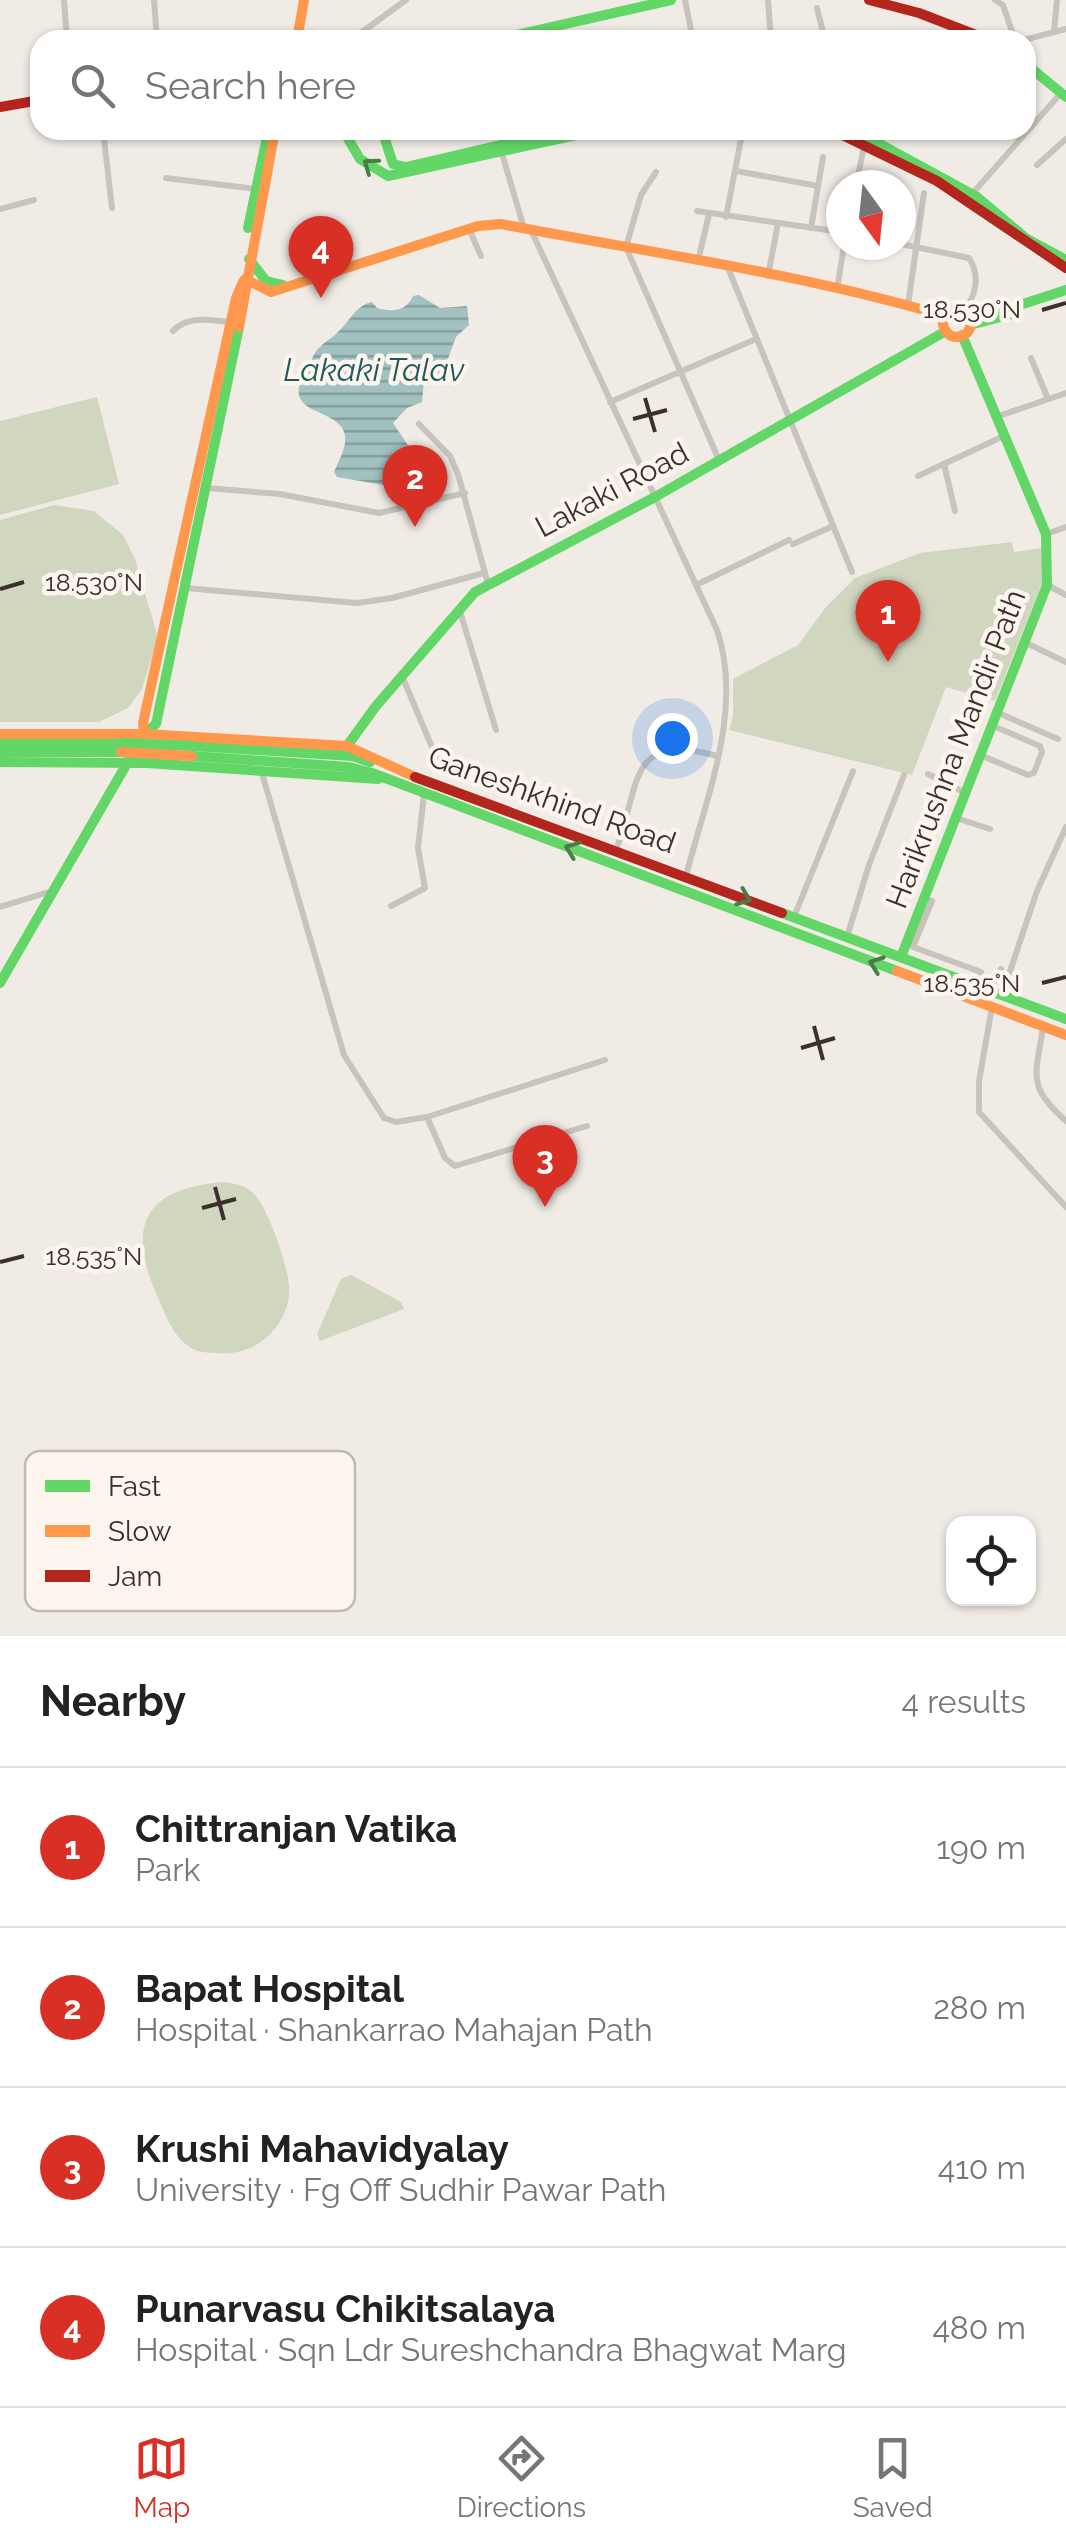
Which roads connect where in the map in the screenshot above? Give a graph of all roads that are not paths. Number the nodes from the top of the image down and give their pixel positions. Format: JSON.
{"nodes":[{"id":1,"x":64,"y":0,"type":"edge"},
{"id":2,"x":154,"y":0,"type":"edge"},
{"id":3,"x":304,"y":0,"type":"edge"},
{"id":4,"x":406,"y":0,"type":"edge"},
{"id":5,"x":670,"y":0,"type":"edge"},
{"id":6,"x":684,"y":0,"type":"edge"},
{"id":7,"x":768,"y":0,"type":"edge"},
{"id":8,"x":868,"y":0,"type":"edge"},
{"id":9,"x":994,"y":0,"type":"edge"},
{"id":10,"x":1057,"y":0,"type":"edge"},
{"id":11,"x":817,"y":8,"type":"dead end"},
{"id":12,"x":1066,"y":28,"type":"edge"},
{"id":13,"x":66,"y":30,"type":"edge"},
{"id":14,"x":156,"y":30,"type":"edge"},
{"id":15,"x":299,"y":30,"type":"edge"},
{"id":16,"x":365,"y":30,"type":"edge"},
{"id":17,"x":538,"y":30,"type":"edge"},
{"id":18,"x":691,"y":30,"type":"edge"},
{"id":19,"x":770,"y":30,"type":"edge"},
{"id":20,"x":822,"y":30,"type":"edge"},
{"id":21,"x":963,"y":30,"type":"edge"},
{"id":22,"x":1012,"y":30,"type":"edge"},
{"id":23,"x":1054,"y":32,"type":"junction"},
{"id":24,"x":1036,"y":37,"type":"edge"},
{"id":25,"x":1036,"y":72,"type":"edge"},
{"id":26,"x":1064,"y":95,"type":"edge"},
{"id":27,"x":30,"y":102,"type":"edge"},
{"id":28,"x":0,"y":107,"type":"edge"},
{"id":29,"x":1036,"y":125,"type":"edge"},
{"id":30,"x":1066,"y":139,"type":"edge"},
{"id":31,"x":104,"y":140,"type":"edge"},
{"id":32,"x":269,"y":140,"type":"edge"},
{"id":33,"x":270,"y":140,"type":"edge"},
{"id":34,"x":346,"y":140,"type":"edge"},
{"id":35,"x":385,"y":140,"type":"edge"},
{"id":36,"x":526,"y":140,"type":"edge"},
{"id":37,"x":541,"y":140,"type":"edge"},
{"id":38,"x":741,"y":140,"type":"edge"},
{"id":39,"x":866,"y":140,"type":"junction"},
{"id":40,"x":1022,"y":140,"type":"edge"},
{"id":41,"x":500,"y":147,"type":"junction"},
{"id":42,"x":823,"y":157,"type":"dead end"},
{"id":43,"x":1037,"y":164,"type":"dead end"},
{"id":44,"x":859,"y":170,"type":"edge"},
{"id":45,"x":656,"y":172,"type":"dead end"},
{"id":46,"x":736,"y":172,"type":"junction"},
{"id":47,"x":166,"y":178,"type":"dead end"},
{"id":48,"x":818,"y":186,"type":"junction"},
{"id":49,"x":256,"y":190,"type":"junction"},
{"id":50,"x":924,"y":193,"type":"dead end"},
{"id":51,"x":972,"y":194,"type":"junction"},
{"id":52,"x":34,"y":200,"type":"dead end"},
{"id":53,"x":112,"y":208,"type":"dead end"},
{"id":54,"x":0,"y":209,"type":"edge"},
{"id":55,"x":697,"y":211,"type":"dead end"},
{"id":56,"x":709,"y":214,"type":"junction"},
{"id":57,"x":726,"y":217,"type":"junction"},
{"id":58,"x":778,"y":223,"type":"junction"},
{"id":59,"x":527,"y":228,"type":"junction"},
{"id":60,"x":811,"y":228,"type":"junction"},
{"id":61,"x":469,"y":229,"type":"junction"},
{"id":62,"x":826,"y":230,"type":"edge"},
{"id":63,"x":626,"y":247,"type":"junction"},
{"id":64,"x":916,"y":247,"type":"joint"},
{"id":65,"x":481,"y":256,"type":"dead end"},
{"id":66,"x":249,"y":259,"type":"junction"},
{"id":67,"x":842,"y":260,"type":"edge"},
{"id":68,"x":914,"y":260,"type":"edge"},
{"id":69,"x":1066,"y":260,"type":"edge"},
{"id":70,"x":698,"y":261,"type":"junction"},
{"id":71,"x":728,"y":267,"type":"junction"},
{"id":72,"x":1066,"y":268,"type":"edge"},
{"id":73,"x":768,"y":276,"type":"junction"},
{"id":74,"x":245,"y":279,"type":"junction"},
{"id":75,"x":286,"y":285,"type":"junction"},
{"id":76,"x":838,"y":290,"type":"junction"},
{"id":77,"x":271,"y":292,"type":"junction"},
{"id":78,"x":1066,"y":294,"type":"edge"},
{"id":79,"x":240,"y":299,"type":"junction"},
{"id":80,"x":908,"y":305,"type":"junction"},
{"id":81,"x":945,"y":316,"type":"junction"},
{"id":82,"x":967,"y":317,"type":"junction"},
{"id":83,"x":232,"y":322,"type":"junction"},
{"id":84,"x":174,"y":330,"type":"dead end"},
{"id":85,"x":946,"y":331,"type":"junction"},
{"id":86,"x":962,"y":335,"type":"junction"},
{"id":87,"x":756,"y":338,"type":"junction"},
{"id":88,"x":1031,"y":358,"type":"dead end"},
{"id":89,"x":680,"y":371,"type":"junction"},
{"id":90,"x":1066,"y":393,"type":"edge"},
{"id":91,"x":1048,"y":399,"type":"junction"},
{"id":92,"x":610,"y":402,"type":"junction"},
{"id":93,"x":996,"y":417,"type":"junction"},
{"id":94,"x":790,"y":420,"type":"junction"},
{"id":95,"x":419,"y":424,"type":"dead end"},
{"id":96,"x":1004,"y":436,"type":"junction"},
{"id":97,"x":719,"y":460,"type":"junction"},
{"id":98,"x":944,"y":464,"type":"junction"},
{"id":99,"x":918,"y":476,"type":"dead end"},
{"id":100,"x":206,"y":488,"type":"junction"},
{"id":101,"x":465,"y":494,"type":"junction"},
{"id":102,"x":656,"y":498,"type":"junction"},
{"id":103,"x":955,"y":511,"type":"dead end"},
{"id":104,"x":834,"y":526,"type":"junction"},
{"id":105,"x":1066,"y":527,"type":"edge"},
{"id":106,"x":1046,"y":534,"type":"junction"},
{"id":107,"x":852,"y":572,"type":"dead end"},
{"id":108,"x":486,"y":578,"type":"junction"},
{"id":109,"x":1047,"y":584,"type":"junction"},
{"id":110,"x":696,"y":585,"type":"junction"},
{"id":111,"x":185,"y":588,"type":"junction"},
{"id":112,"x":1066,"y":595,"type":"edge"},
{"id":113,"x":459,"y":608,"type":"junction"},
{"id":114,"x":1024,"y":642,"type":"junction"},
{"id":115,"x":1066,"y":662,"type":"edge"},
{"id":116,"x":402,"y":674,"type":"junction"},
{"id":117,"x":996,"y":712,"type":"junction"},
{"id":118,"x":992,"y":725,"type":"junction"},
{"id":119,"x":496,"y":730,"type":"dead end"},
{"id":120,"x":0,"y":734,"type":"edge"},
{"id":121,"x":144,"y":734,"type":"junction"},
{"id":122,"x":1058,"y":739,"type":"dead end"},
{"id":123,"x":0,"y":742,"type":"edge"},
{"id":124,"x":346,"y":746,"type":"junction"},
{"id":125,"x":122,"y":748,"type":"junction"},
{"id":126,"x":191,"y":751,"type":"junction"},
{"id":127,"x":0,"y":752,"type":"edge"},
{"id":128,"x":980,"y":755,"type":"junction"},
{"id":129,"x":717,"y":756,"type":"junction"},
{"id":130,"x":438,"y":759,"type":"dead end"},
{"id":131,"x":0,"y":762,"type":"edge"},
{"id":132,"x":128,"y":764,"type":"junction"},
{"id":133,"x":260,"y":769,"type":"junction"},
{"id":134,"x":853,"y":771,"type":"dead end"},
{"id":135,"x":389,"y":774,"type":"junction"},
{"id":136,"x":928,"y":774,"type":"dead end"},
{"id":137,"x":904,"y":776,"type":"dead end"},
{"id":138,"x":965,"y":792,"type":"junction"},
{"id":139,"x":424,"y":794,"type":"junction"},
{"id":140,"x":956,"y":818,"type":"junction"},
{"id":141,"x":1066,"y":826,"type":"edge"},
{"id":142,"x":990,"y":829,"type":"dead end"},
{"id":143,"x":1066,"y":848,"type":"edge"},
{"id":144,"x":616,"y":850,"type":"junction"},
{"id":145,"x":1056,"y":850,"type":"junction"},
{"id":146,"x":686,"y":876,"type":"junction"},
{"id":147,"x":54,"y":890,"type":"junction"},
{"id":148,"x":924,"y":899,"type":"junction"},
{"id":149,"x":391,"y":906,"type":"dead end"},
{"id":150,"x":0,"y":907,"type":"edge"},
{"id":151,"x":794,"y":916,"type":"junction"},
{"id":152,"x":847,"y":937,"type":"junction"},
{"id":153,"x":902,"y":957,"type":"junction"},
{"id":154,"x":1001,"y":969,"type":"dead end"},
{"id":155,"x":0,"y":982,"type":"edge"},
{"id":156,"x":976,"y":985,"type":"junction"},
{"id":157,"x":990,"y":990,"type":"junction"},
{"id":158,"x":1002,"y":995,"type":"junction"},
{"id":159,"x":992,"y":1008,"type":"junction"},
{"id":160,"x":1066,"y":1019,"type":"edge"},
{"id":161,"x":1043,"y":1027,"type":"junction"},
{"id":162,"x":1066,"y":1035,"type":"edge"},
{"id":163,"x":604,"y":1060,"type":"dead end"},
{"id":164,"x":427,"y":1117,"type":"junction"},
{"id":165,"x":1066,"y":1121,"type":"edge"},
{"id":166,"x":587,"y":1126,"type":"dead end"},
{"id":167,"x":1066,"y":1207,"type":"edge"}],
"edges":[{"from":1,"to":13,"type":"street"},
{"from":2,"to":14,"type":"street"},
{"from":3,"to":15,"type":"main road"},
{"from":4,"to":16,"type":"street"},
{"from":5,"to":17,"type":"main road"},
{"from":6,"to":18,"type":"street"},
{"from":7,"to":19,"type":"street"},
{"from":8,"to":21,"type":"main road"},
{"from":9,"to":22,"type":"street"},
{"from":10,"to":23,"type":"street"},
{"from":11,"to":20,"type":"street"},
{"from":12,"to":23,"type":"street"},
{"from":23,"to":24,"type":"street"},
{"from":25,"to":26,"type":"main road"},
{"from":26,"to":29,"type":"street"},
{"from":27,"to":28,"type":"main road"},
{"from":30,"to":43,"type":"street"},
{"from":31,"to":53,"type":"street"},
{"from":32,"to":49,"type":"main road"},
{"from":33,"to":66,"type":"main road"},
{"from":41,"to":34,"type":"main road","one_way":true},
{"from":35,"to":41,"type":"main road"},
{"from":36,"to":41,"type":"main road"},
{"from":37,"to":41,"type":"main road"},
{"from":38,"to":46,"type":"street"},
{"from":39,"to":44,"type":"street"},
{"from":39,"to":51,"type":"main road"},
{"from":39,"to":72,"type":"main road"},
{"from":40,"to":51,"type":"street"},
{"from":41,"to":59,"type":"street"},
{"from":42,"to":48,"type":"street"},
{"from":45,"to":63,"type":"street"},
{"from":46,"to":48,"type":"street"},
{"from":46,"to":57,"type":"street"},
{"from":47,"to":49,"type":"street"},
{"from":48,"to":60,"type":"street"},
{"from":49,"to":74,"type":"main road"},
{"from":50,"to":64,"type":"street"},
{"from":51,"to":69,"type":"main road"},
{"from":52,"to":54,"type":"street"},
{"from":55,"to":56,"type":"street"},
{"from":56,"to":57,"type":"street"},
{"from":56,"to":70,"type":"street"},
{"from":57,"to":58,"type":"street"},
{"from":58,"to":60,"type":"street"},
{"from":58,"to":73,"type":"street"},
{"from":59,"to":61,"type":"main road"},
{"from":59,"to":63,"type":"main road"},
{"from":59,"to":92,"type":"street"},
{"from":60,"to":62,"type":"street"},
{"from":61,"to":65,"type":"street"},
{"from":61,"to":75,"type":"main road"},
{"from":63,"to":70,"type":"main road"},
{"from":63,"to":89,"type":"street"},
{"from":64,"to":82,"type":"street"},
{"from":66,"to":74,"type":"main road"},
{"from":66,"to":75,"type":"main road"},
{"from":67,"to":76,"type":"street"},
{"from":68,"to":80,"type":"street"},
{"from":70,"to":71,"type":"main road"},
{"from":71,"to":73,"type":"main road"},
{"from":71,"to":87,"type":"street"},
{"from":73,"to":76,"type":"main road"},
{"from":74,"to":77,"type":"main road"},
{"from":74,"to":79,"type":"main road"},
{"from":75,"to":77,"type":"main road"},
{"from":76,"to":80,"type":"main road"},
{"from":77,"to":79,"type":"main road"},
{"from":78,"to":82,"type":"main road"},
{"from":79,"to":83,"type":"main road"},
{"from":79,"to":100,"type":"main road"},
{"from":80,"to":81,"type":"main road"},
{"from":81,"to":82,"type":"main road"},
{"from":81,"to":85,"type":"main road"},
{"from":82,"to":86,"type":"main road"},
{"from":83,"to":84,"type":"street"},
{"from":83,"to":121,"type":"main road"},
{"from":85,"to":86,"type":"main road"},
{"from":85,"to":94,"type":"main road","name":"Lakaki Road"},
{"from":86,"to":93,"type":"main road","name":"Harikrushna Mandir Path"},
{"from":87,"to":89,"type":"street"},
{"from":87,"to":94,"type":"street"},
{"from":88,"to":91,"type":"street"},
{"from":89,"to":92,"type":"street"},
{"from":89,"to":97,"type":"street"},
{"from":90,"to":91,"type":"street"},
{"from":91,"to":93,"type":"street"},
{"from":92,"to":102,"type":"street"},
{"from":93,"to":96,"type":"main road","name":"Harikrushna Mandir Path"},
{"from":94,"to":97,"type":"main road","name":"Lakaki Road"},
{"from":94,"to":104,"type":"street"},
{"from":95,"to":101,"type":"street"},
{"from":96,"to":98,"type":"street"},
{"from":96,"to":106,"type":"main road","name":"Harikrushna Mandir Path"},
{"from":97,"to":102,"type":"main road","name":"Lakaki Road"},
{"from":98,"to":99,"type":"street"},
{"from":98,"to":103,"type":"street"},
{"from":100,"to":101,"type":"street"},
{"from":100,"to":111,"type":"main road"},
{"from":101,"to":108,"type":"street"},
{"from":102,"to":108,"type":"main road","name":"Lakaki Road"},
{"from":102,"to":110,"type":"street"},
{"from":104,"to":107,"type":"street"},
{"from":104,"to":110,"type":"street"},
{"from":105,"to":106,"type":"street"},
{"from":106,"to":109,"type":"main road","name":"Harikrushna Mandir Path"},
{"from":108,"to":111,"type":"street"},
{"from":108,"to":113,"type":"main road","name":"Lakaki Road"},
{"from":109,"to":112,"type":"street"},
{"from":109,"to":114,"type":"main road","name":"Harikrushna Mandir Path"},
{"from":110,"to":129,"type":"street"},
{"from":111,"to":121,"type":"main road"},
{"from":113,"to":116,"type":"main road","name":"Lakaki Road"},
{"from":113,"to":119,"type":"street"},
{"from":114,"to":115,"type":"street"},
{"from":114,"to":117,"type":"main road","name":"Harikrushna Mandir Path"},
{"from":116,"to":124,"type":"main road","name":"Lakaki Road"},
{"from":116,"to":130,"type":"street"},
{"from":117,"to":118,"type":"main road","name":"Harikrushna Mandir Path"},
{"from":117,"to":122,"type":"street"},
{"from":118,"to":128,"type":"main road","name":"Harikrushna Mandir Path"},
{"from":118,"to":128,"type":"street"},
{"from":120,"to":121,"type":"main road","name":"Ganeshkhind Road"},
{"from":121,"to":126,"type":"main road","name":"Ganeshkhind Road"},
{"from":121,"to":132,"type":"main road"},
{"from":123,"to":125,"type":"main road"},
{"from":124,"to":126,"type":"main road","name":"Ganeshkhind Road"},
{"from":124,"to":135,"type":"main road","name":"Ganeshkhind Road"},
{"from":125,"to":126,"type":"main road","bridge":true},
{"from":125,"to":127,"type":"main road"},
{"from":126,"to":132,"type":"main road","name":"Ganeshkhind Road"},
{"from":126,"to":133,"type":"main road","name":"Ganeshkhind Road"},
{"from":126,"to":135,"type":"main road"},
{"from":128,"to":138,"type":"main road","name":"Harikrushna Mandir Path"},
{"from":129,"to":144,"type":"street"},
{"from":129,"to":146,"type":"street"},
{"from":131,"to":132,"type":"main road","name":"Ganeshkhind Road"},
{"from":132,"to":147,"type":"main road"},
{"from":133,"to":135,"type":"main road","name":"Ganeshkhind Road"},
{"from":133,"to":164,"type":"street"},
{"from":134,"to":151,"type":"street"},
{"from":135,"to":139,"type":"main road","name":"Ganeshkhind Road"},
{"from":135,"to":144,"type":"main road","name":"Ganeshkhind Road"},
{"from":136,"to":138,"type":"street"},
{"from":137,"to":152,"type":"street"},
{"from":138,"to":140,"type":"main road","name":"Harikrushna Mandir Path"},
{"from":139,"to":149,"type":"street"},
{"from":159,"to":139,"type":"main road","name":"Ganeshkhind Road","one_way":true},
{"from":140,"to":142,"type":"street"},
{"from":140,"to":148,"type":"main road","name":"Harikrushna Mandir Path"},
{"from":141,"to":145,"type":"street"},
{"from":143,"to":145,"type":"street"},
{"from":144,"to":146,"type":"main road","name":"Ganeshkhind Road"},
{"from":145,"to":158,"type":"street"},
{"from":146,"to":151,"type":"main road","name":"Ganeshkhind Road","one_way":true},
{"from":147,"to":150,"type":"street"},
{"from":147,"to":155,"type":"main road"},
{"from":148,"to":153,"type":"main road","name":"Harikrushna Mandir Path"},
{"from":148,"to":156,"type":"street"},
{"from":151,"to":152,"type":"main road","name":"Ganeshkhind Road"},
{"from":152,"to":153,"type":"main road","name":"Ganeshkhind Road"},
{"from":153,"to":156,"type":"main road","name":"Ganeshkhind Road"},
{"from":154,"to":157,"type":"street"},
{"from":156,"to":157,"type":"main road","name":"Ganeshkhind Road"},
{"from":157,"to":158,"type":"main road","name":"Ganeshkhind Road"},
{"from":158,"to":160,"type":"main road","name":"Ganeshkhind Road"},
{"from":159,"to":161,"type":"main road","name":"Ganeshkhind Road"},
{"from":159,"to":167,"type":"street"},
{"from":161,"to":162,"type":"main road","name":"Ganeshkhind Road"},
{"from":161,"to":165,"type":"street"},
{"from":163,"to":164,"type":"street"},
{"from":164,"to":166,"type":"street"}]}
